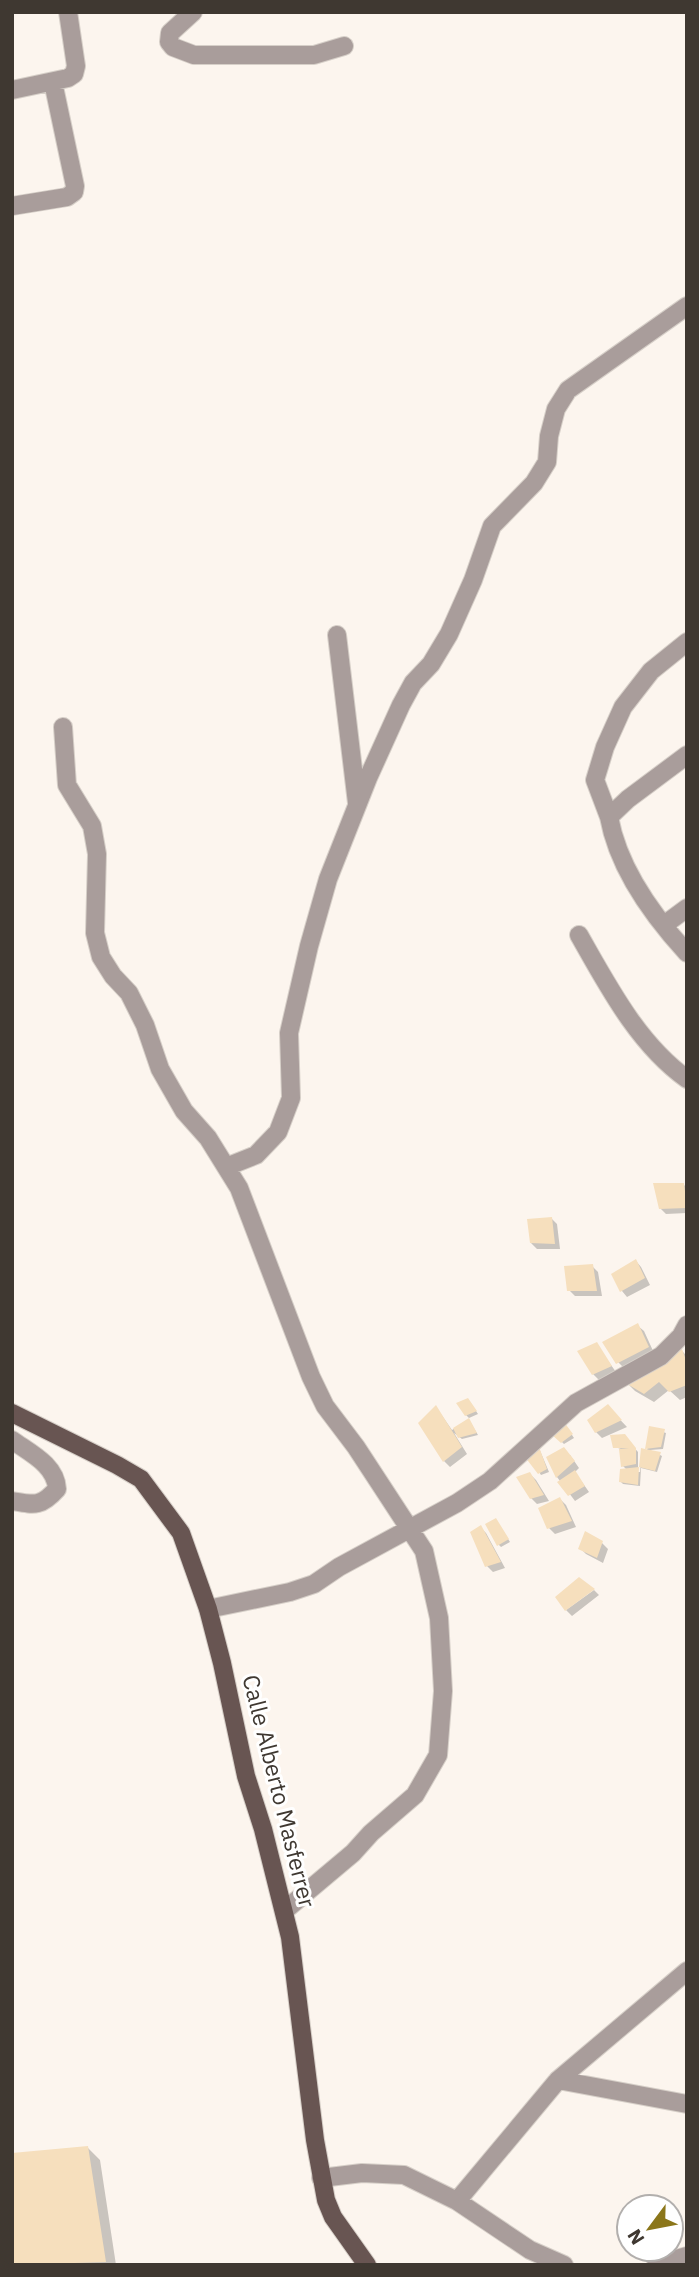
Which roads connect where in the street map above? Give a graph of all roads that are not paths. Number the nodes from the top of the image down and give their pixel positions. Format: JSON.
{"nodes":[{"id":1,"x":68,"y":12,"type":"edge"},
{"id":2,"x":193,"y":12,"type":"edge"},
{"id":3,"x":344,"y":46,"type":"dead end"},
{"id":4,"x":53,"y":82,"type":"junction"},
{"id":5,"x":12,"y":90,"type":"edge"},
{"id":6,"x":12,"y":206,"type":"edge"},
{"id":7,"x":687,"y":306,"type":"edge"},
{"id":8,"x":337,"y":635,"type":"dead end"},
{"id":9,"x":687,"y":642,"type":"edge"},
{"id":10,"x":63,"y":727,"type":"dead end"},
{"id":11,"x":687,"y":755,"type":"edge"},
{"id":12,"x":357,"y":807,"type":"junction"},
{"id":13,"x":609,"y":817,"type":"junction"},
{"id":14,"x":687,"y":908,"type":"edge"},
{"id":15,"x":664,"y":925,"type":"junction"},
{"id":16,"x":579,"y":935,"type":"dead end"},
{"id":17,"x":687,"y":953,"type":"edge"},
{"id":18,"x":685,"y":1074,"type":"edge"},
{"id":19,"x":226,"y":1167,"type":"junction"},
{"id":20,"x":685,"y":1334,"type":"edge"},
{"id":21,"x":12,"y":1413,"type":"edge"},
{"id":22,"x":12,"y":1440,"type":"edge"},
{"id":23,"x":12,"y":1501,"type":"edge"},
{"id":24,"x":411,"y":1530,"type":"junction"},
{"id":25,"x":208,"y":1609,"type":"junction"},
{"id":26,"x":284,"y":1910,"type":"junction"},
{"id":27,"x":687,"y":1971,"type":"edge"},
{"id":28,"x":558,"y":2080,"type":"junction"},
{"id":29,"x":687,"y":2104,"type":"edge"},
{"id":30,"x":321,"y":2178,"type":"junction"},
{"id":31,"x":457,"y":2201,"type":"junction"},
{"id":32,"x":687,"y":2256,"type":"edge"},
{"id":33,"x":368,"y":2265,"type":"edge"},
{"id":34,"x":564,"y":2265,"type":"edge"},
{"id":35,"x":656,"y":2265,"type":"edge"}],
"edges":[{"from":1,"to":4,"type":"street"},
{"from":2,"to":3,"type":"street"},
{"from":4,"to":5,"type":"street"},
{"from":4,"to":6,"type":"street"},
{"from":7,"to":12,"type":"street"},
{"from":8,"to":12,"type":"street"},
{"from":9,"to":13,"type":"street"},
{"from":10,"to":19,"type":"street"},
{"from":11,"to":13,"type":"street"},
{"from":12,"to":19,"type":"street"},
{"from":13,"to":15,"type":"street"},
{"from":14,"to":15,"type":"street"},
{"from":15,"to":17,"type":"street"},
{"from":16,"to":18,"type":"street"},
{"from":19,"to":24,"type":"street"},
{"from":20,"to":24,"type":"street"},
{"from":21,"to":25,"type":"main road","name":"Calle Alberto Masferrer"},
{"from":22,"to":23,"type":"street"},
{"from":24,"to":25,"type":"street"},
{"from":24,"to":26,"type":"street"},
{"from":25,"to":26,"type":"main road","name":"Calle Alberto Masferrer"},
{"from":26,"to":30,"type":"main road","name":"Calle Alberto Masferrer"},
{"from":27,"to":28,"type":"street"},
{"from":28,"to":29,"type":"street"},
{"from":28,"to":31,"type":"street"},
{"from":30,"to":31,"type":"street"},
{"from":30,"to":33,"type":"main road","name":"Calle Alberto Masferrer"},
{"from":31,"to":34,"type":"street"},
{"from":32,"to":35,"type":"street"}]}
